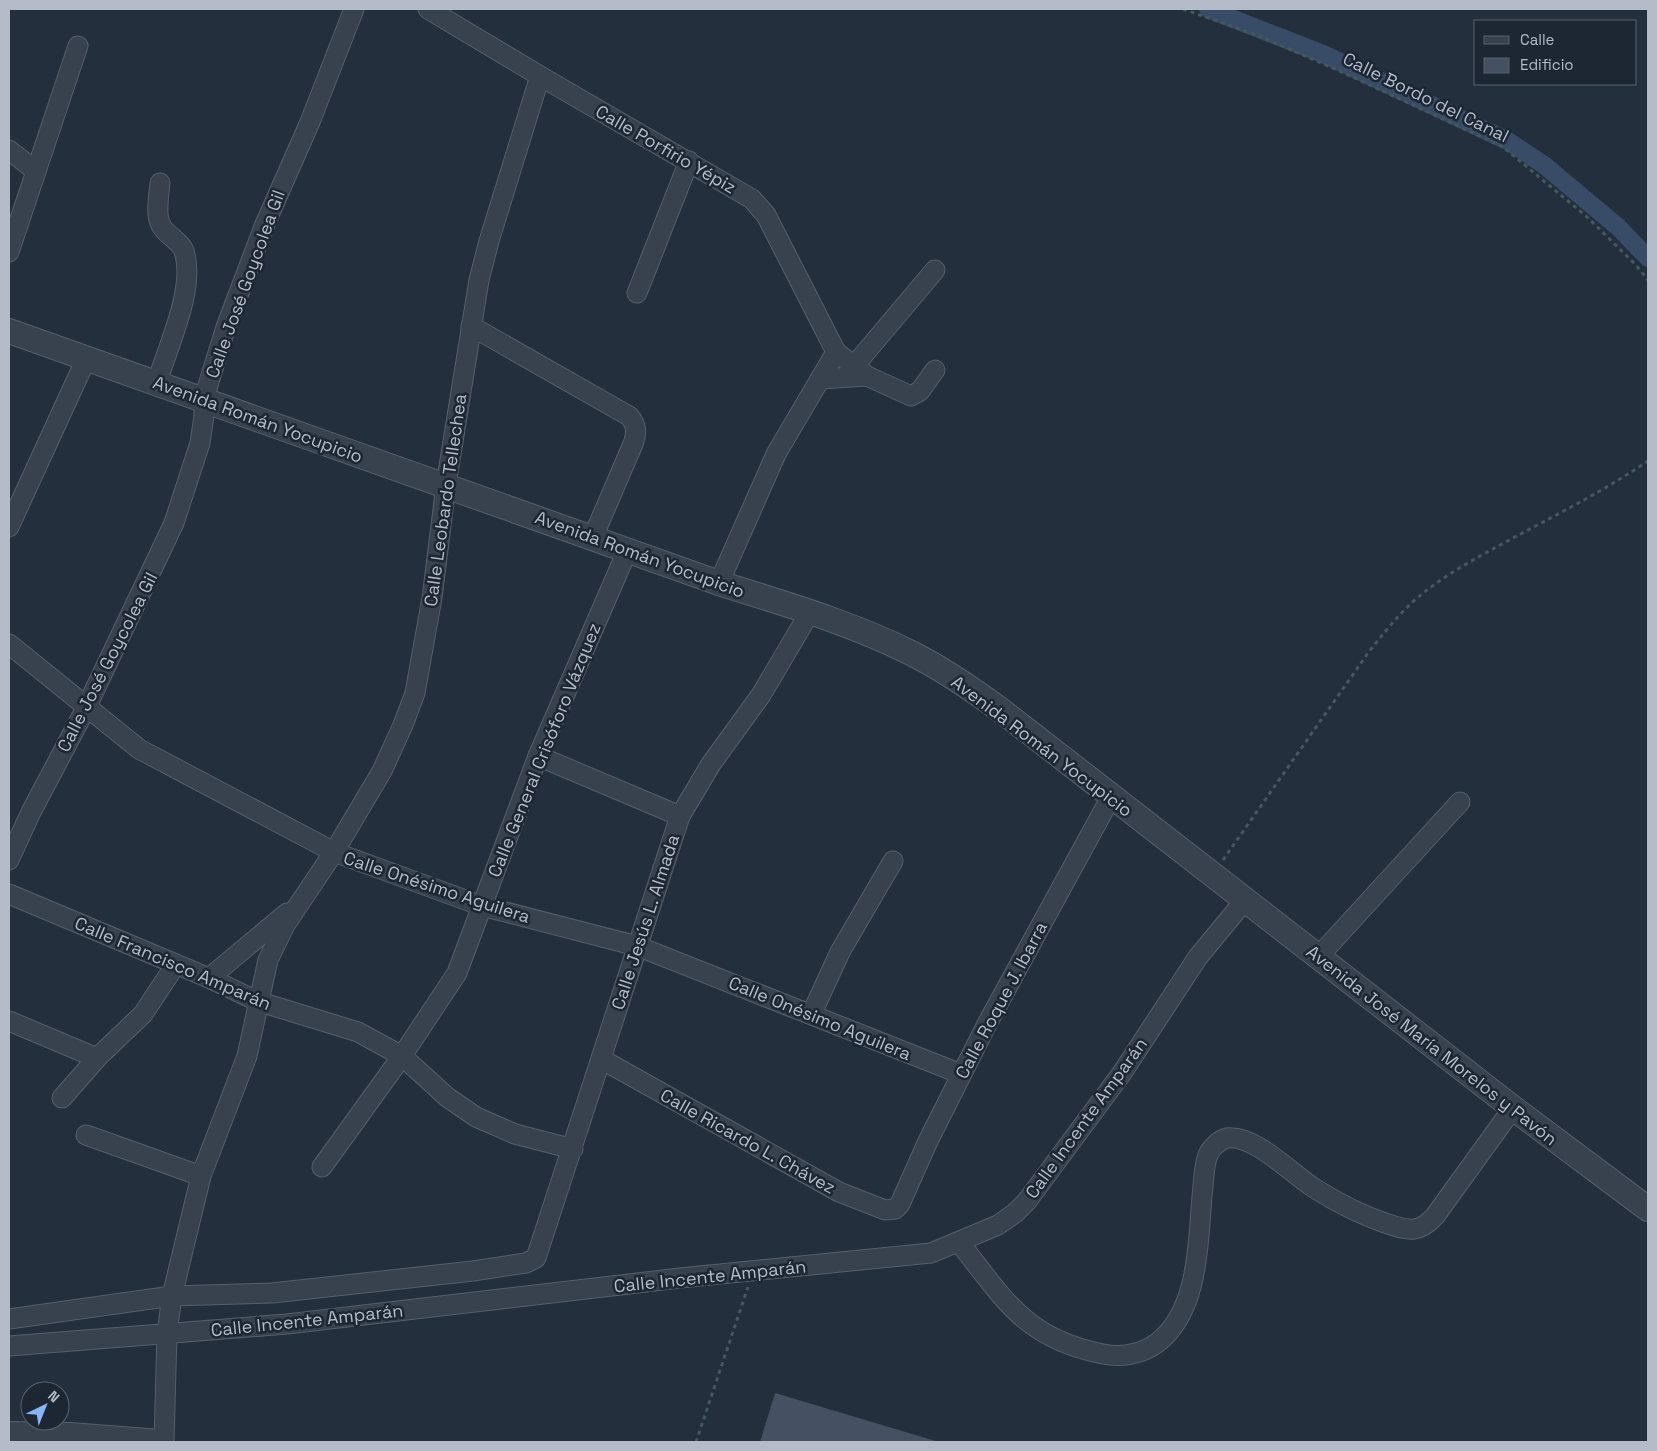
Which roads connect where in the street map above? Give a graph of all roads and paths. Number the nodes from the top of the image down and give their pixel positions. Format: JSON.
{"nodes":[{"id":1,"x":354,"y":9,"type":"edge"},
{"id":2,"x":428,"y":9,"type":"edge"},
{"id":3,"x":1183,"y":9,"type":"edge"},
{"id":4,"x":78,"y":46,"type":"dead end"},
{"id":5,"x":540,"y":76,"type":"junction"},
{"id":6,"x":9,"y":150,"type":"edge"},
{"id":7,"x":689,"y":161,"type":"junction"},
{"id":8,"x":36,"y":171,"type":"junction"},
{"id":9,"x":160,"y":183,"type":"dead end"},
{"id":10,"x":9,"y":252,"type":"edge"},
{"id":11,"x":936,"y":270,"type":"dead end"},
{"id":12,"x":1648,"y":280,"type":"edge"},
{"id":13,"x":637,"y":292,"type":"dead end"},
{"id":14,"x":471,"y":326,"type":"junction"},
{"id":15,"x":9,"y":330,"type":"edge"},
{"id":16,"x":836,"y":352,"type":"junction"},
{"id":17,"x":87,"y":357,"type":"junction"},
{"id":18,"x":935,"y":370,"type":"dead end"},
{"id":19,"x":860,"y":371,"type":"junction"},
{"id":20,"x":820,"y":379,"type":"junction"},
{"id":21,"x":156,"y":382,"type":"junction"},
{"id":22,"x":204,"y":398,"type":"junction"},
{"id":23,"x":1648,"y":461,"type":"edge"},
{"id":24,"x":446,"y":485,"type":"junction"},
{"id":25,"x":9,"y":527,"type":"edge"},
{"id":26,"x":593,"y":537,"type":"junction"},
{"id":27,"x":628,"y":549,"type":"junction"},
{"id":28,"x":719,"y":583,"type":"junction"},
{"id":29,"x":810,"y":612,"type":"junction"},
{"id":30,"x":9,"y":644,"type":"edge"},
{"id":31,"x":86,"y":708,"type":"junction"},
{"id":32,"x":538,"y":756,"type":"junction"},
{"id":33,"x":1111,"y":797,"type":"junction"},
{"id":34,"x":1460,"y":802,"type":"dead end"},
{"id":35,"x":680,"y":816,"type":"junction"},
{"id":36,"x":334,"y":852,"type":"junction"},
{"id":37,"x":9,"y":860,"type":"edge"},
{"id":38,"x":892,"y":861,"type":"dead end"},
{"id":39,"x":1215,"y":877,"type":"junction"},
{"id":40,"x":9,"y":894,"type":"edge"},
{"id":41,"x":1242,"y":898,"type":"junction"},
{"id":42,"x":300,"y":903,"type":"junction"},
{"id":43,"x":482,"y":906,"type":"junction"},
{"id":44,"x":637,"y":946,"type":"junction"},
{"id":45,"x":1318,"y":957,"type":"junction"},
{"id":46,"x":176,"y":964,"type":"junction"},
{"id":47,"x":209,"y":978,"type":"junction"},
{"id":48,"x":257,"y":1001,"type":"junction"},
{"id":49,"x":812,"y":1013,"type":"junction"},
{"id":50,"x":9,"y":1021,"type":"edge"},
{"id":51,"x":402,"y":1056,"type":"junction"},
{"id":52,"x":97,"y":1058,"type":"junction"},
{"id":53,"x":601,"y":1059,"type":"junction"},
{"id":54,"x":961,"y":1074,"type":"junction"},
{"id":55,"x":62,"y":1098,"type":"dead end"},
{"id":56,"x":1513,"y":1108,"type":"junction"},
{"id":57,"x":86,"y":1136,"type":"dead end"},
{"id":58,"x":573,"y":1149,"type":"junction"},
{"id":59,"x":322,"y":1167,"type":"dead end"},
{"id":60,"x":201,"y":1176,"type":"junction"},
{"id":61,"x":898,"y":1207,"type":"joint"},
{"id":62,"x":1648,"y":1209,"type":"edge"},
{"id":63,"x":959,"y":1242,"type":"junction"},
{"id":64,"x":754,"y":1270,"type":"junction"},
{"id":65,"x":171,"y":1300,"type":"junction"},
{"id":66,"x":9,"y":1319,"type":"edge"},
{"id":67,"x":168,"y":1328,"type":"junction"},
{"id":68,"x":9,"y":1346,"type":"edge"},
{"id":69,"x":9,"y":1434,"type":"edge"},
{"id":70,"x":160,"y":1442,"type":"edge"},
{"id":71,"x":164,"y":1442,"type":"edge"},
{"id":72,"x":696,"y":1442,"type":"edge"}],
"edges":[{"from":1,"to":22,"type":"street","name":"Calle José Goycolea Gil"},
{"from":2,"to":5,"type":"street","name":"Calle Porfirio Yépiz"},
{"from":3,"to":12,"type":"path","name":"Calle Bordo del Canal"},
{"from":4,"to":8,"type":"street"},
{"from":5,"to":7,"type":"street","name":"Calle Porfirio Yépiz"},
{"from":5,"to":14,"type":"street","name":"Calle Leobardo Tellechea"},
{"from":6,"to":8,"type":"street"},
{"from":7,"to":13,"type":"street"},
{"from":7,"to":16,"type":"street","name":"Calle Porfirio Yépiz"},
{"from":8,"to":10,"type":"street"},
{"from":9,"to":21,"type":"street"},
{"from":11,"to":19,"type":"street"},
{"from":14,"to":24,"type":"street","name":"Calle Leobardo Tellechea"},
{"from":14,"to":26,"type":"street"},
{"from":15,"to":17,"type":"street","name":"Avenida Román Yocupicio"},
{"from":16,"to":19,"type":"street"},
{"from":16,"to":20,"type":"street"},
{"from":17,"to":21,"type":"street","name":"Avenida Román Yocupicio"},
{"from":17,"to":25,"type":"street"},
{"from":18,"to":19,"type":"street"},
{"from":19,"to":20,"type":"street"},
{"from":20,"to":28,"type":"street"},
{"from":21,"to":22,"type":"street","name":"Avenida Román Yocupicio"},
{"from":22,"to":24,"type":"street","name":"Avenida Román Yocupicio"},
{"from":22,"to":31,"type":"street","name":"Calle José Goycolea Gil"},
{"from":23,"to":39,"type":"path"},
{"from":24,"to":26,"type":"street","name":"Avenida Román Yocupicio"},
{"from":24,"to":36,"type":"street","name":"Calle Leobardo Tellechea"},
{"from":26,"to":27,"type":"street","name":"Avenida Román Yocupicio"},
{"from":27,"to":28,"type":"street","name":"Avenida Román Yocupicio"},
{"from":27,"to":32,"type":"street","name":"Calle General Crisóforo Vázquez"},
{"from":28,"to":29,"type":"street","name":"Avenida Román Yocupicio"},
{"from":29,"to":33,"type":"street","name":"Avenida Román Yocupicio"},
{"from":29,"to":35,"type":"street","name":"Calle Jesús L. Almada"},
{"from":30,"to":31,"type":"street","name":"Calle Onésimo Aguilera"},
{"from":31,"to":36,"type":"street","name":"Calle Onésimo Aguilera"},
{"from":31,"to":37,"type":"street","name":"Calle José Goycolea Gil"},
{"from":32,"to":35,"type":"street"},
{"from":32,"to":43,"type":"street","name":"Calle General Crisóforo Vázquez"},
{"from":33,"to":39,"type":"street","name":"Avenida Román Yocupicio"},
{"from":33,"to":54,"type":"street","name":"Calle Roque J. Ibarra"},
{"from":34,"to":45,"type":"street"},
{"from":35,"to":44,"type":"street","name":"Calle Jesús L. Almada"},
{"from":36,"to":42,"type":"street","name":"Calle Leobardo Tellechea"},
{"from":36,"to":43,"type":"street","name":"Calle Onésimo Aguilera"},
{"from":38,"to":49,"type":"street"},
{"from":39,"to":41,"type":"street","name":"Avenida José María Morelos y Pavón"},
{"from":40,"to":46,"type":"street","name":"Calle Francisco Amparán"},
{"from":41,"to":45,"type":"street","name":"Avenida José María Morelos y Pavón"},
{"from":41,"to":63,"type":"street","name":"Calle Incente Amparán"},
{"from":42,"to":47,"type":"street","name":"Calle Leobardo Tellechea"},
{"from":42,"to":48,"type":"street","name":"Calle Leobardo Tellechea"},
{"from":43,"to":44,"type":"street","name":"Calle Onésimo Aguilera"},
{"from":43,"to":51,"type":"street","name":"Calle General Crisóforo Vázquez"},
{"from":44,"to":49,"type":"street","name":"Calle Onésimo Aguilera"},
{"from":44,"to":53,"type":"street","name":"Calle Jesús L. Almada"},
{"from":45,"to":56,"type":"street","name":"Avenida José María Morelos y Pavón"},
{"from":46,"to":47,"type":"street","name":"Calle Francisco Amparán"},
{"from":46,"to":52,"type":"street"},
{"from":47,"to":48,"type":"street","name":"Calle Francisco Amparán"},
{"from":48,"to":51,"type":"street","name":"Calle Francisco Amparán"},
{"from":48,"to":60,"type":"street","name":"Calle Leobardo Tellechea"},
{"from":49,"to":54,"type":"street","name":"Calle Onésimo Aguilera"},
{"from":50,"to":52,"type":"street"},
{"from":51,"to":58,"type":"street","name":"Calle Francisco Amparán"},
{"from":51,"to":59,"type":"street","name":"Calle General Crisóforo Vázquez"},
{"from":52,"to":55,"type":"street"},
{"from":53,"to":58,"type":"street","name":"Calle Jesús L. Almada"},
{"from":53,"to":61,"type":"street","name":"Calle Ricardo L. Chávez"},
{"from":54,"to":61,"type":"street","name":"Calle Roque J. Ibarra"},
{"from":56,"to":62,"type":"street","name":"Avenida José María Morelos y Pavón"},
{"from":56,"to":63,"type":"street"},
{"from":57,"to":60,"type":"street"},
{"from":58,"to":65,"type":"street","name":"Calle Jesús L. Almada"},
{"from":60,"to":65,"type":"street","name":"Calle Leobardo Tellechea"},
{"from":63,"to":64,"type":"street","name":"Calle Incente Amparán"},
{"from":64,"to":67,"type":"street","name":"Calle Incente Amparán"},
{"from":64,"to":72,"type":"path"},
{"from":65,"to":66,"type":"street"},
{"from":65,"to":67,"type":"street","name":"Calle Leobardo Tellechea"},
{"from":67,"to":68,"type":"street","name":"Calle Incente Amparán"},
{"from":67,"to":71,"type":"street","name":"Calle Leobardo Tellechea"},
{"from":69,"to":70,"type":"street"}]}
